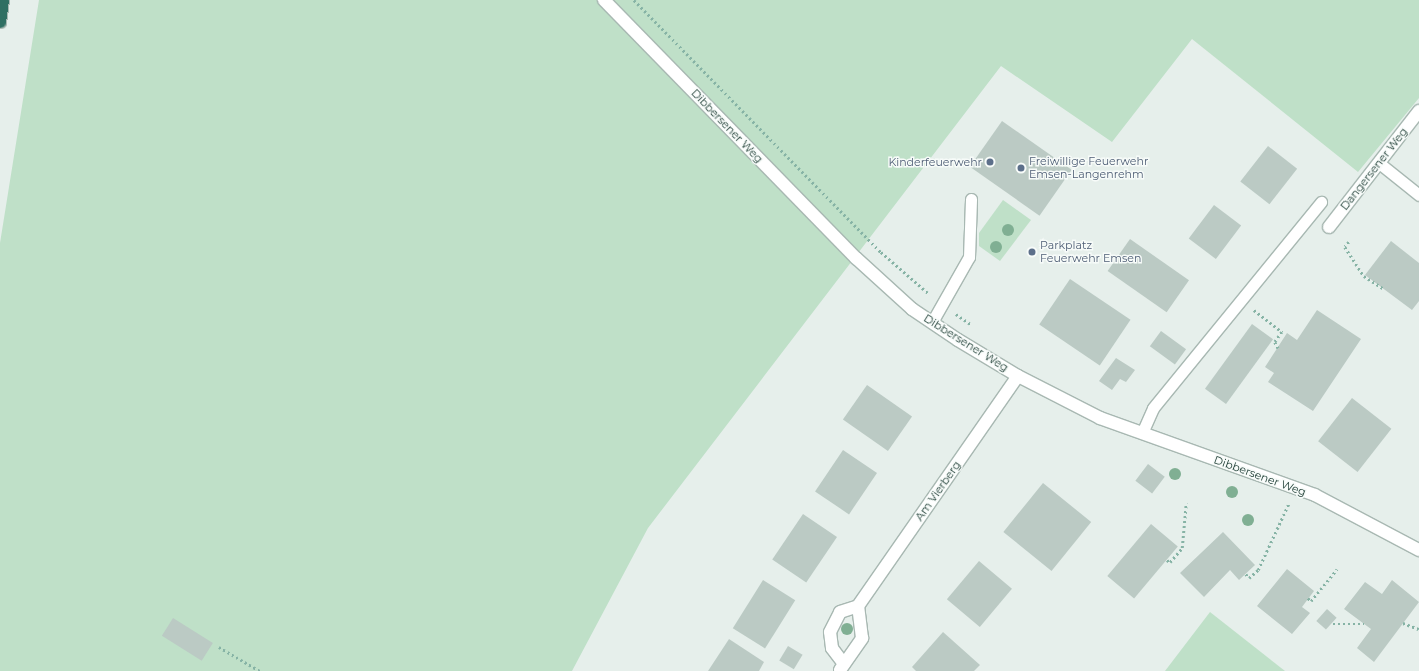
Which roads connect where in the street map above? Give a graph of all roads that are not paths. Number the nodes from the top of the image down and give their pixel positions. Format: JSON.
{"nodes":[{"id":1,"x":3,"y":0,"type":"edge"},
{"id":2,"x":604,"y":0,"type":"edge"},
{"id":3,"x":0,"y":22,"type":"edge"},
{"id":4,"x":1419,"y":111,"type":"edge"},
{"id":5,"x":1379,"y":163,"type":"junction"},
{"id":6,"x":1419,"y":195,"type":"edge"},
{"id":7,"x":971,"y":199,"type":"dead end"},
{"id":8,"x":1321,"y":202,"type":"dead end"},
{"id":9,"x":1329,"y":227,"type":"dead end"},
{"id":10,"x":932,"y":322,"type":"junction"},
{"id":11,"x":1018,"y":376,"type":"junction"},
{"id":12,"x":1142,"y":433,"type":"junction"},
{"id":13,"x":1419,"y":550,"type":"edge"},
{"id":14,"x":858,"y":606,"type":"junction"},
{"id":15,"x":841,"y":668,"type":"edge"}],
"edges":[{"from":1,"to":3,"type":"highway"},
{"from":2,"to":10,"type":"street","name":"Dibbersener Weg"},
{"from":4,"to":5,"type":"street","name":"Dangersener Weg"},
{"from":5,"to":6,"type":"lane"},
{"from":5,"to":9,"type":"street","name":"Dangersener Weg"},
{"from":7,"to":10,"type":"lane"},
{"from":8,"to":12,"type":"lane"},
{"from":10,"to":11,"type":"street","name":"Dibbersener Weg"},
{"from":11,"to":12,"type":"street","name":"Dibbersener Weg"},
{"from":11,"to":14,"type":"street","name":"Am Vierberg"},
{"from":12,"to":13,"type":"street","name":"Dibbersener Weg"},
{"from":14,"to":15,"type":"street"},
{"from":14,"to":15,"type":"street"}]}
